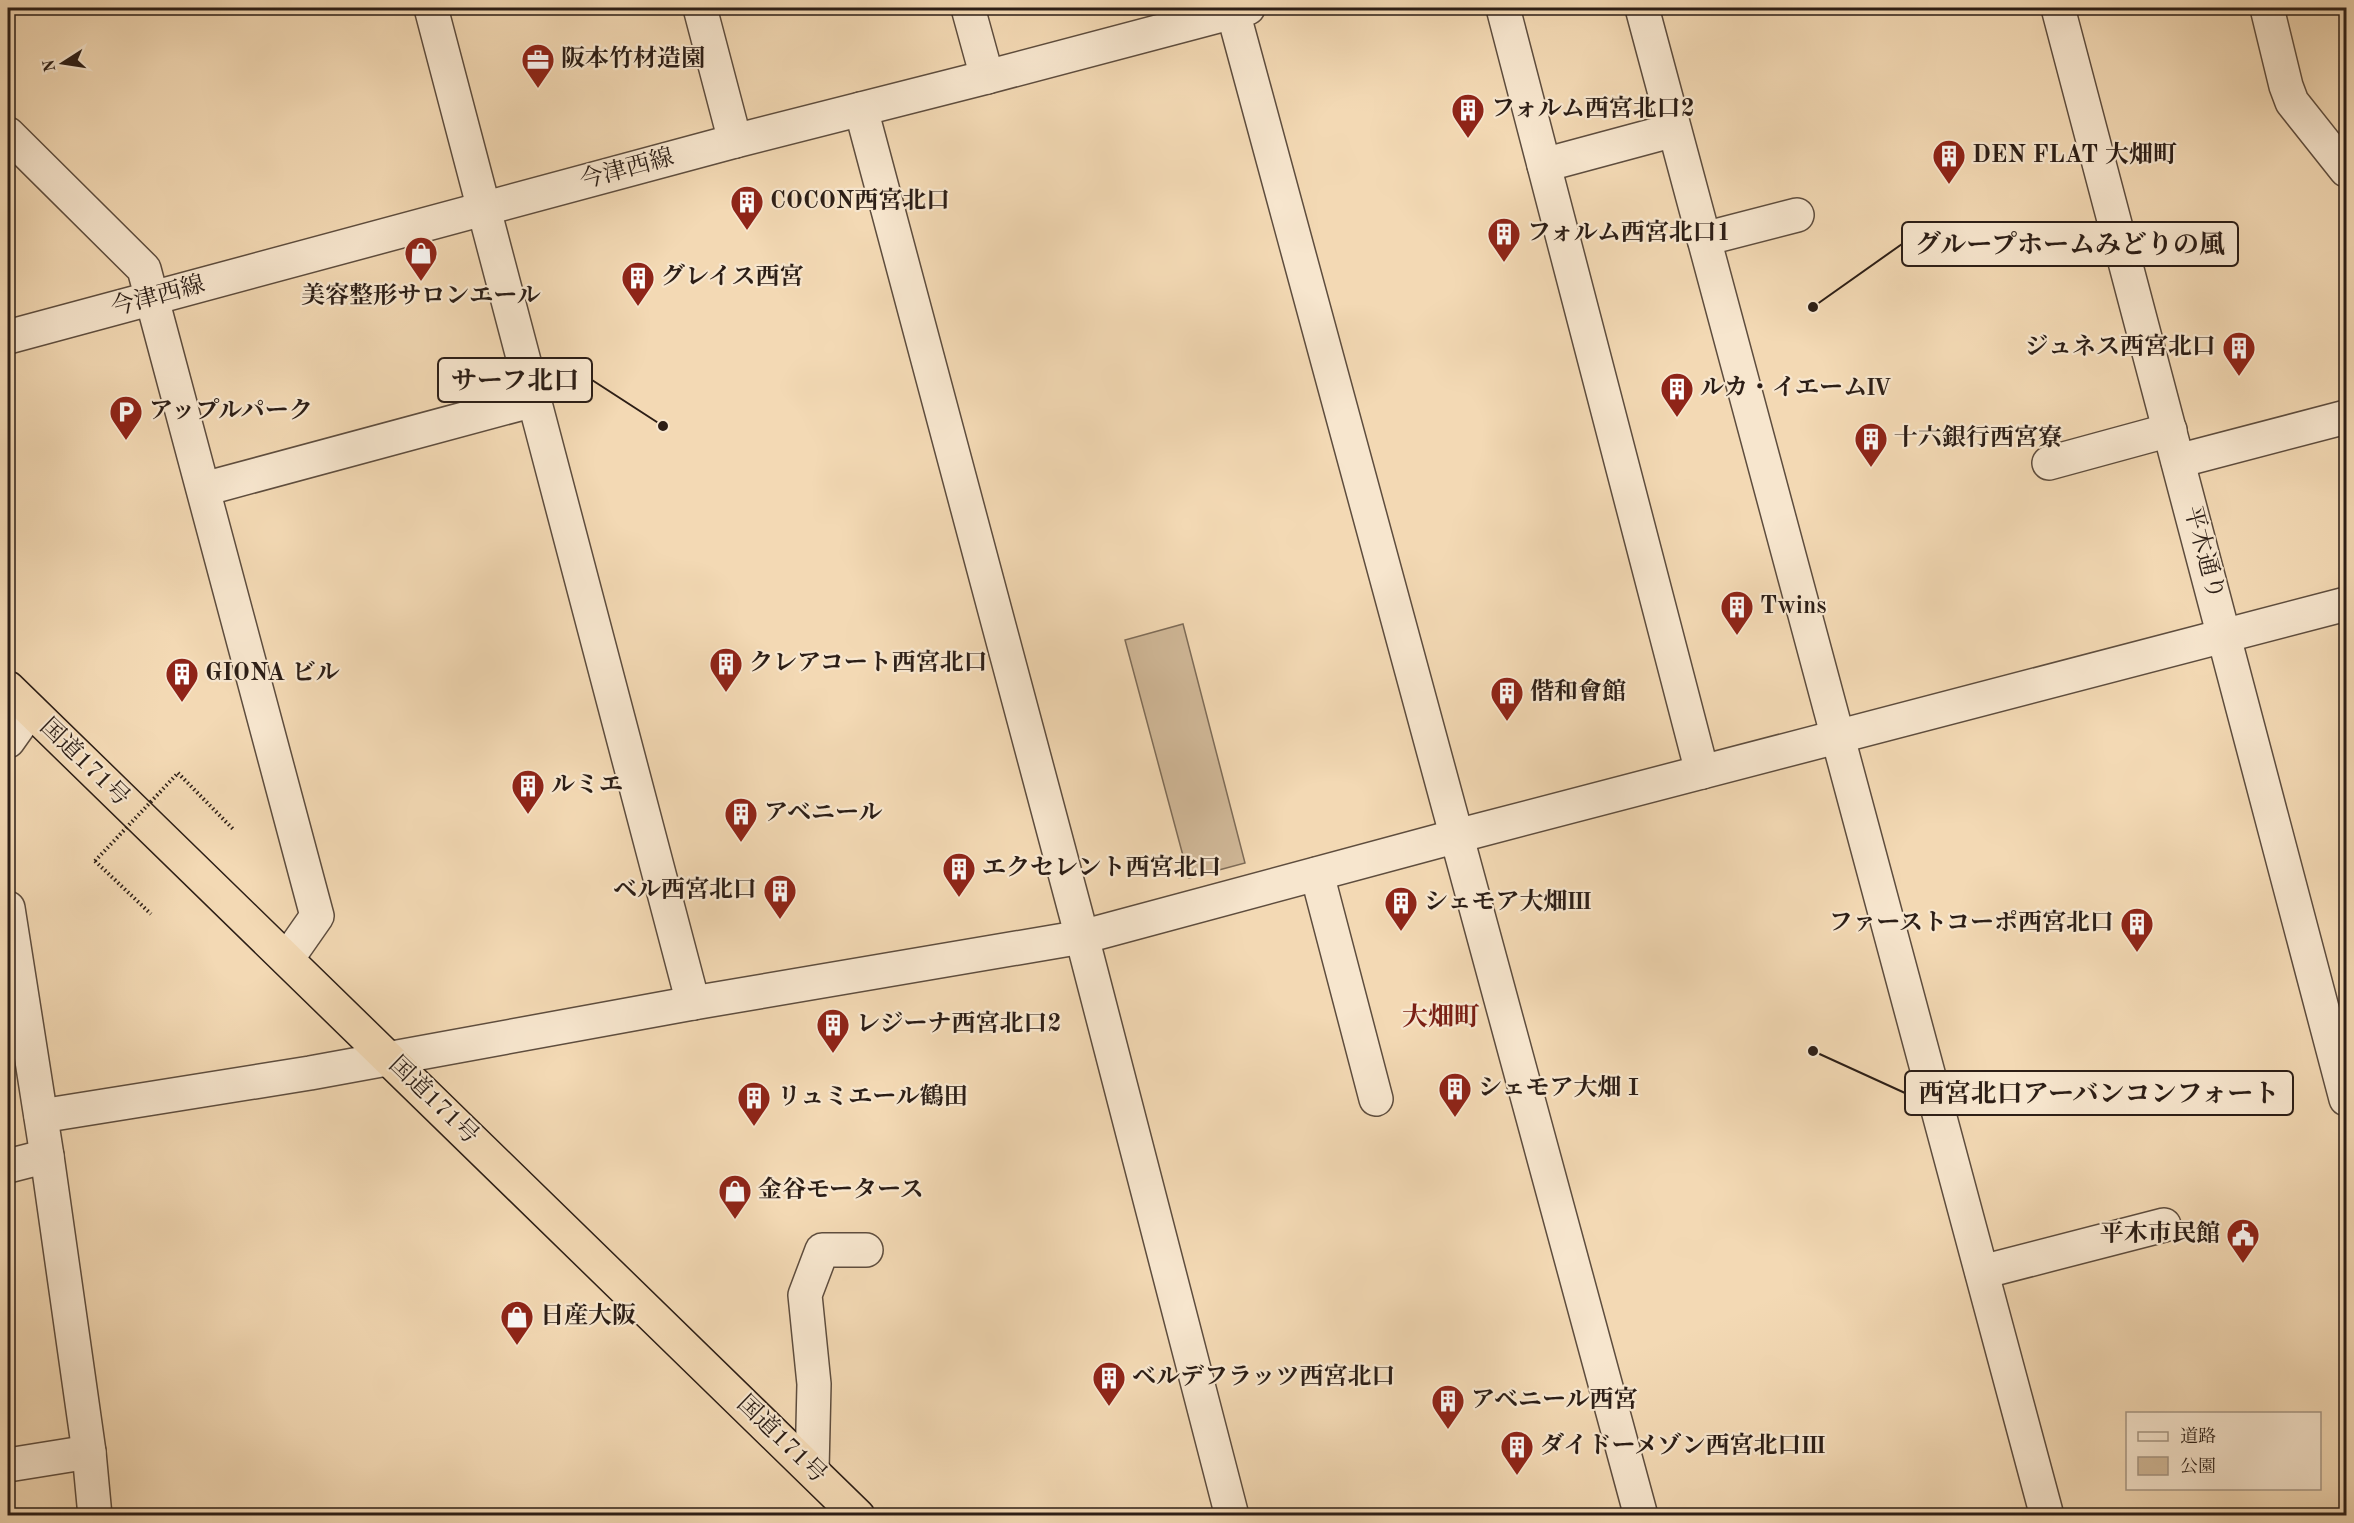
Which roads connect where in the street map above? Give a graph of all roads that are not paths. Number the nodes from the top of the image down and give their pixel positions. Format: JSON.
{"nodes":[{"id":1,"x":431,"y":8,"type":"edge"},
{"id":2,"x":700,"y":8,"type":"edge"},
{"id":3,"x":968,"y":8,"type":"edge"},
{"id":4,"x":1503,"y":8,"type":"edge"},
{"id":5,"x":1642,"y":8,"type":"edge"},
{"id":6,"x":2058,"y":8,"type":"edge"},
{"id":7,"x":2267,"y":8,"type":"edge"},
{"id":8,"x":1238,"y":9,"type":"edge"},
{"id":9,"x":987,"y":77,"type":"junction"},
{"id":10,"x":861,"y":110,"type":"junction"},
{"id":11,"x":1674,"y":130,"type":"junction"},
{"id":12,"x":8,"y":134,"type":"edge"},
{"id":13,"x":735,"y":141,"type":"junction"},
{"id":14,"x":1544,"y":165,"type":"junction"},
{"id":15,"x":2346,"y":170,"type":"edge"},
{"id":16,"x":484,"y":209,"type":"junction"},
{"id":17,"x":1797,"y":215,"type":"dead end"},
{"id":18,"x":1704,"y":239,"type":"junction"},
{"id":19,"x":153,"y":298,"type":"junction"},
{"id":20,"x":8,"y":337,"type":"edge"},
{"id":21,"x":534,"y":400,"type":"junction"},
{"id":22,"x":2346,"y":417,"type":"edge"},
{"id":23,"x":2174,"y":445,"type":"junction"},
{"id":24,"x":2049,"y":463,"type":"dead end"},
{"id":25,"x":204,"y":489,"type":"junction"},
{"id":26,"x":2346,"y":604,"type":"edge"},
{"id":27,"x":2225,"y":636,"type":"junction"},
{"id":28,"x":8,"y":688,"type":"edge"},
{"id":29,"x":30,"y":710,"type":"junction"},
{"id":30,"x":1836,"y":737,"type":"junction"},
{"id":31,"x":8,"y":741,"type":"edge"},
{"id":32,"x":1702,"y":772,"type":"junction"},
{"id":33,"x":1457,"y":836,"type":"junction"},
{"id":34,"x":1317,"y":874,"type":"junction"},
{"id":35,"x":8,"y":908,"type":"edge"},
{"id":36,"x":1082,"y":937,"type":"junction"},
{"id":37,"x":287,"y":959,"type":"junction"},
{"id":38,"x":693,"y":1003,"type":"junction"},
{"id":39,"x":17,"y":1031,"type":"edge"},
{"id":40,"x":389,"y":1058,"type":"junction"},
{"id":41,"x":1376,"y":1099,"type":"dead end"},
{"id":42,"x":2346,"y":1099,"type":"edge"},
{"id":43,"x":41,"y":1116,"type":"junction"},
{"id":44,"x":48,"y":1156,"type":"junction"},
{"id":45,"x":8,"y":1166,"type":"edge"},
{"id":46,"x":2164,"y":1225,"type":"dead end"},
{"id":47,"x":866,"y":1250,"type":"dead end"},
{"id":48,"x":1982,"y":1272,"type":"junction"},
{"id":49,"x":89,"y":1452,"type":"junction"},
{"id":50,"x":8,"y":1465,"type":"edge"},
{"id":51,"x":812,"y":1470,"type":"junction"},
{"id":52,"x":95,"y":1515,"type":"edge"},
{"id":53,"x":858,"y":1515,"type":"edge"},
{"id":54,"x":1232,"y":1515,"type":"edge"},
{"id":55,"x":1641,"y":1515,"type":"edge"},
{"id":56,"x":2047,"y":1515,"type":"edge"}],
"edges":[{"from":1,"to":16,"type":"street"},
{"from":2,"to":13,"type":"street"},
{"from":3,"to":9,"type":"street"},
{"from":4,"to":14,"type":"street"},
{"from":5,"to":11,"type":"street"},
{"from":6,"to":23,"type":"street","name":"平木通り"},
{"from":7,"to":15,"type":"street"},
{"from":8,"to":9,"type":"street","name":"今津西線"},
{"from":8,"to":33,"type":"street"},
{"from":9,"to":10,"type":"street","name":"今津西線"},
{"from":10,"to":13,"type":"street","name":"今津西線"},
{"from":10,"to":36,"type":"street"},
{"from":11,"to":14,"type":"street"},
{"from":11,"to":18,"type":"street"},
{"from":12,"to":19,"type":"street"},
{"from":13,"to":16,"type":"street","name":"今津西線"},
{"from":14,"to":32,"type":"street"},
{"from":16,"to":19,"type":"street","name":"今津西線"},
{"from":16,"to":21,"type":"street"},
{"from":17,"to":18,"type":"street"},
{"from":18,"to":30,"type":"street"},
{"from":19,"to":20,"type":"street","name":"今津西線"},
{"from":19,"to":25,"type":"street"},
{"from":21,"to":25,"type":"street"},
{"from":21,"to":38,"type":"street"},
{"from":22,"to":23,"type":"street"},
{"from":23,"to":24,"type":"street"},
{"from":23,"to":27,"type":"street","name":"平木通り"},
{"from":25,"to":37,"type":"street"},
{"from":26,"to":27,"type":"street"},
{"from":27,"to":30,"type":"street"},
{"from":27,"to":42,"type":"street","name":"平木通り"},
{"from":28,"to":29,"type":"highway","name":"国道171号"},
{"from":29,"to":31,"type":"street"},
{"from":29,"to":37,"type":"highway","name":"国道171号"},
{"from":30,"to":32,"type":"street"},
{"from":30,"to":48,"type":"street"},
{"from":32,"to":33,"type":"street"},
{"from":33,"to":34,"type":"street"},
{"from":33,"to":55,"type":"street"},
{"from":34,"to":36,"type":"street"},
{"from":34,"to":41,"type":"street"},
{"from":35,"to":39,"type":"street"},
{"from":36,"to":38,"type":"street"},
{"from":36,"to":54,"type":"street"},
{"from":37,"to":40,"type":"highway","name":"国道171号"},
{"from":38,"to":40,"type":"street"},
{"from":39,"to":43,"type":"street"},
{"from":40,"to":43,"type":"street"},
{"from":40,"to":51,"type":"highway","name":"国道171号"},
{"from":43,"to":44,"type":"street"},
{"from":44,"to":45,"type":"street"},
{"from":44,"to":49,"type":"street"},
{"from":46,"to":48,"type":"street"},
{"from":47,"to":51,"type":"street"},
{"from":48,"to":56,"type":"street"},
{"from":49,"to":50,"type":"street"},
{"from":49,"to":52,"type":"street"},
{"from":51,"to":53,"type":"highway","name":"国道171号"}]}
